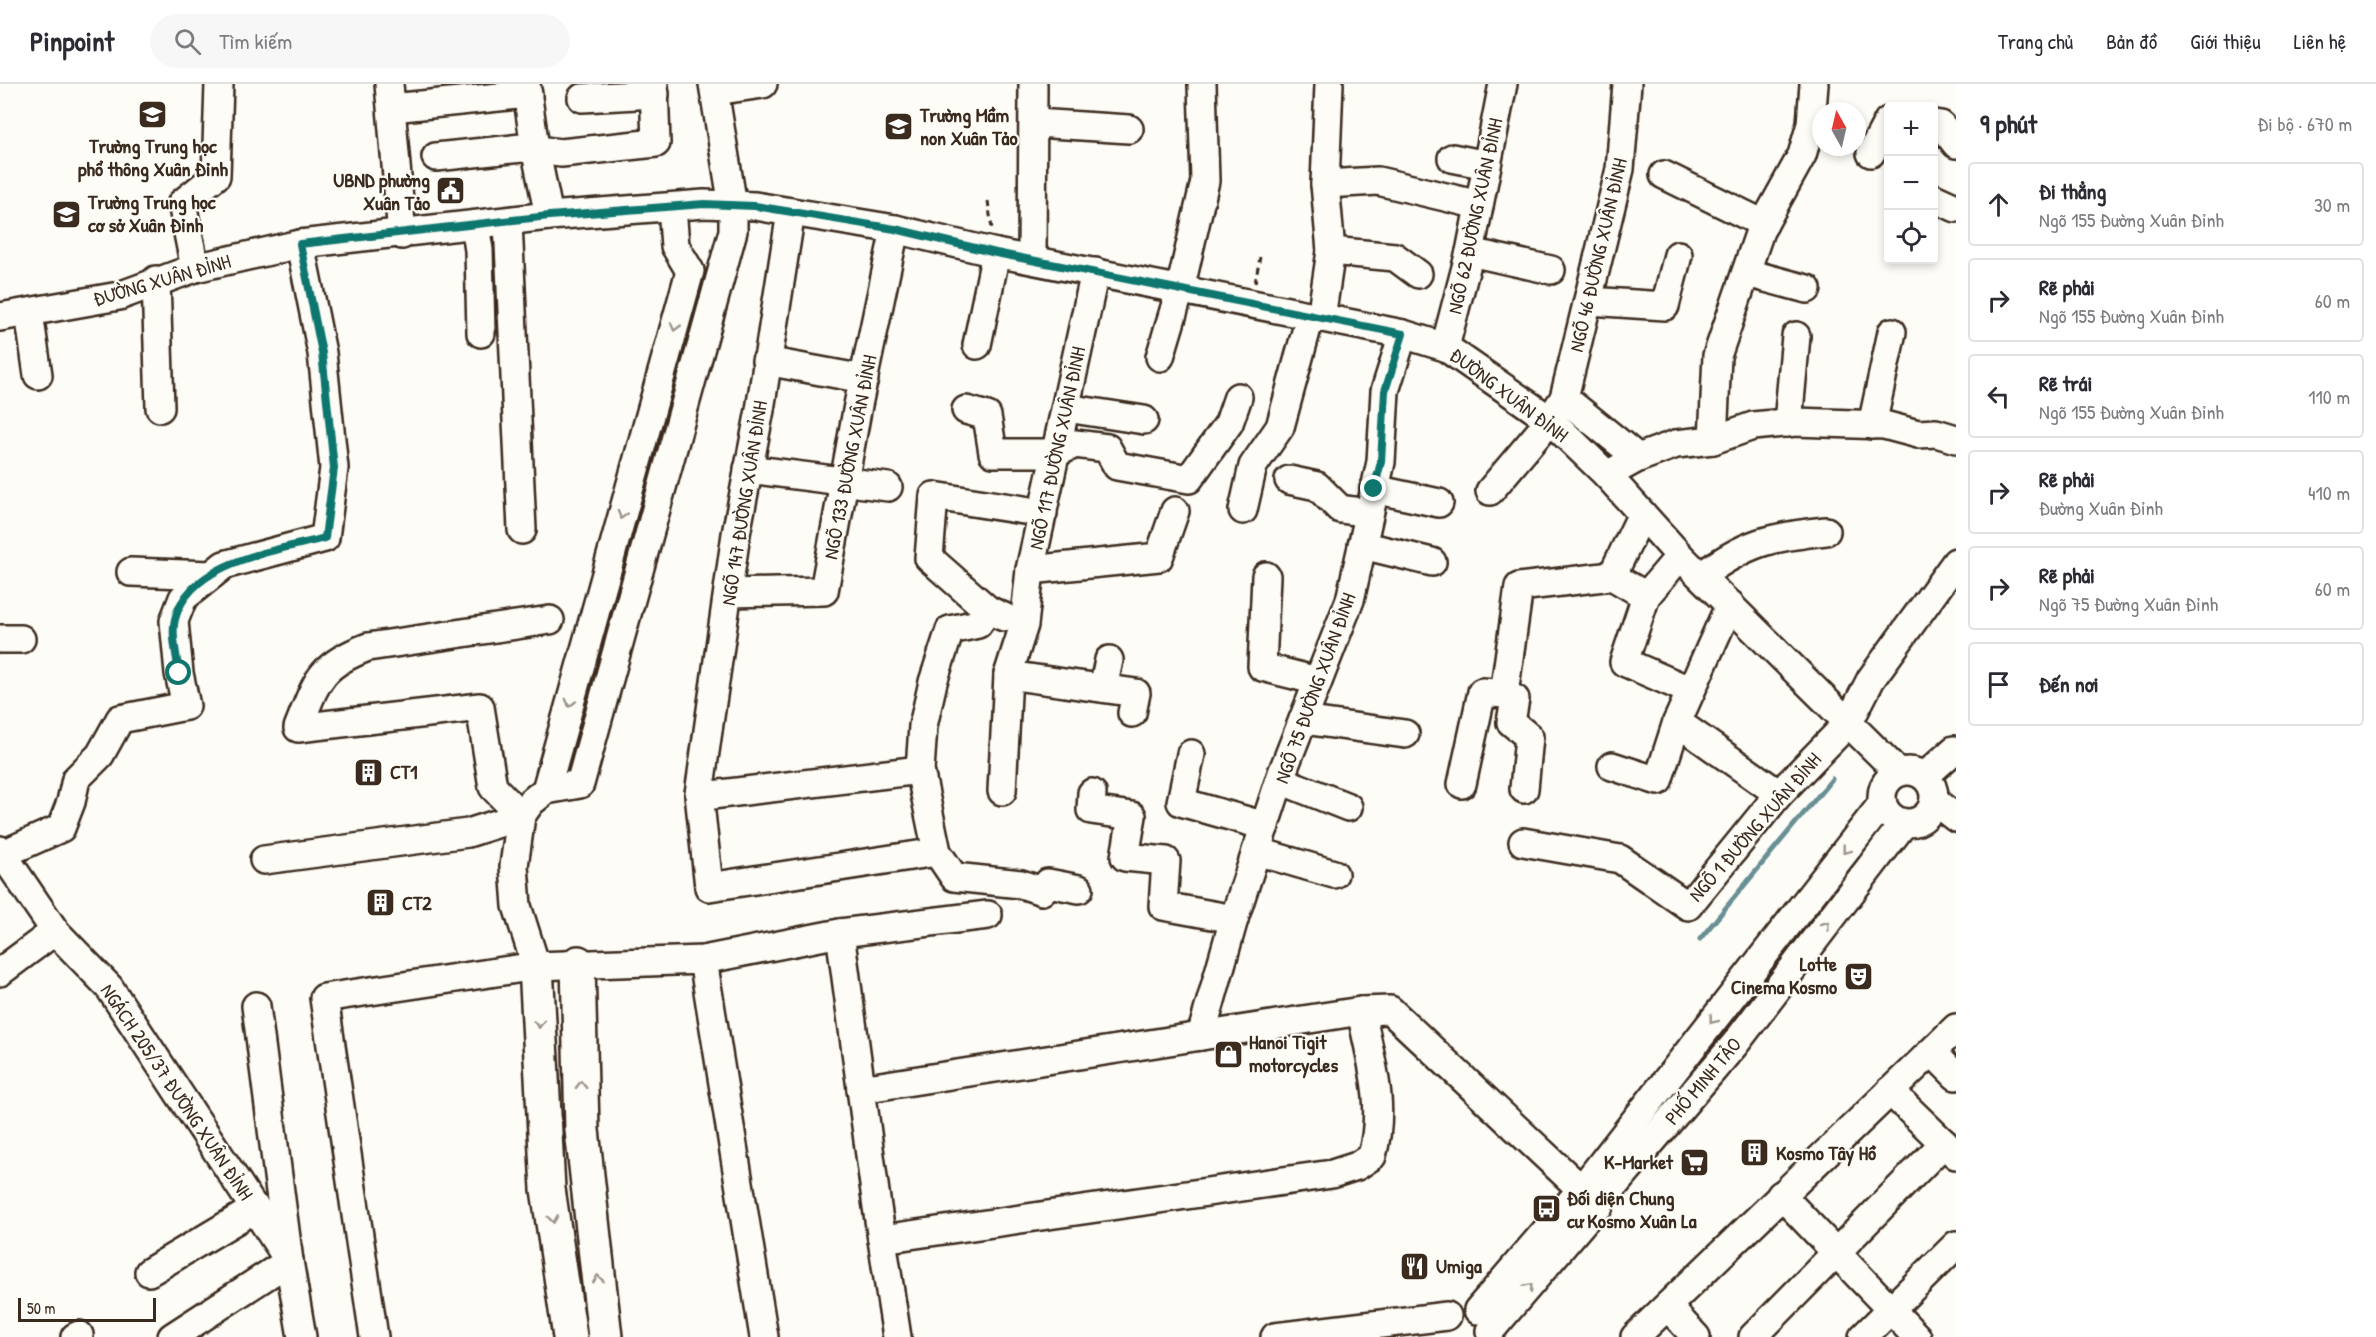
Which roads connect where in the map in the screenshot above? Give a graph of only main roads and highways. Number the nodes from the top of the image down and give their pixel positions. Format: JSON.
{"nodes":[{"id":1,"x":578,"y":963,"type":"road end"},
{"id":2,"x":536,"y":966,"type":"road end"},
{"id":3,"x":570,"y":1337,"type":"edge"},
{"id":4,"x":605,"y":1337,"type":"edge"}],
"edges":[{"from":4,"to":1,"type":"main road","one_way":true},
{"from":2,"to":3,"type":"main road","one_way":true}]}
